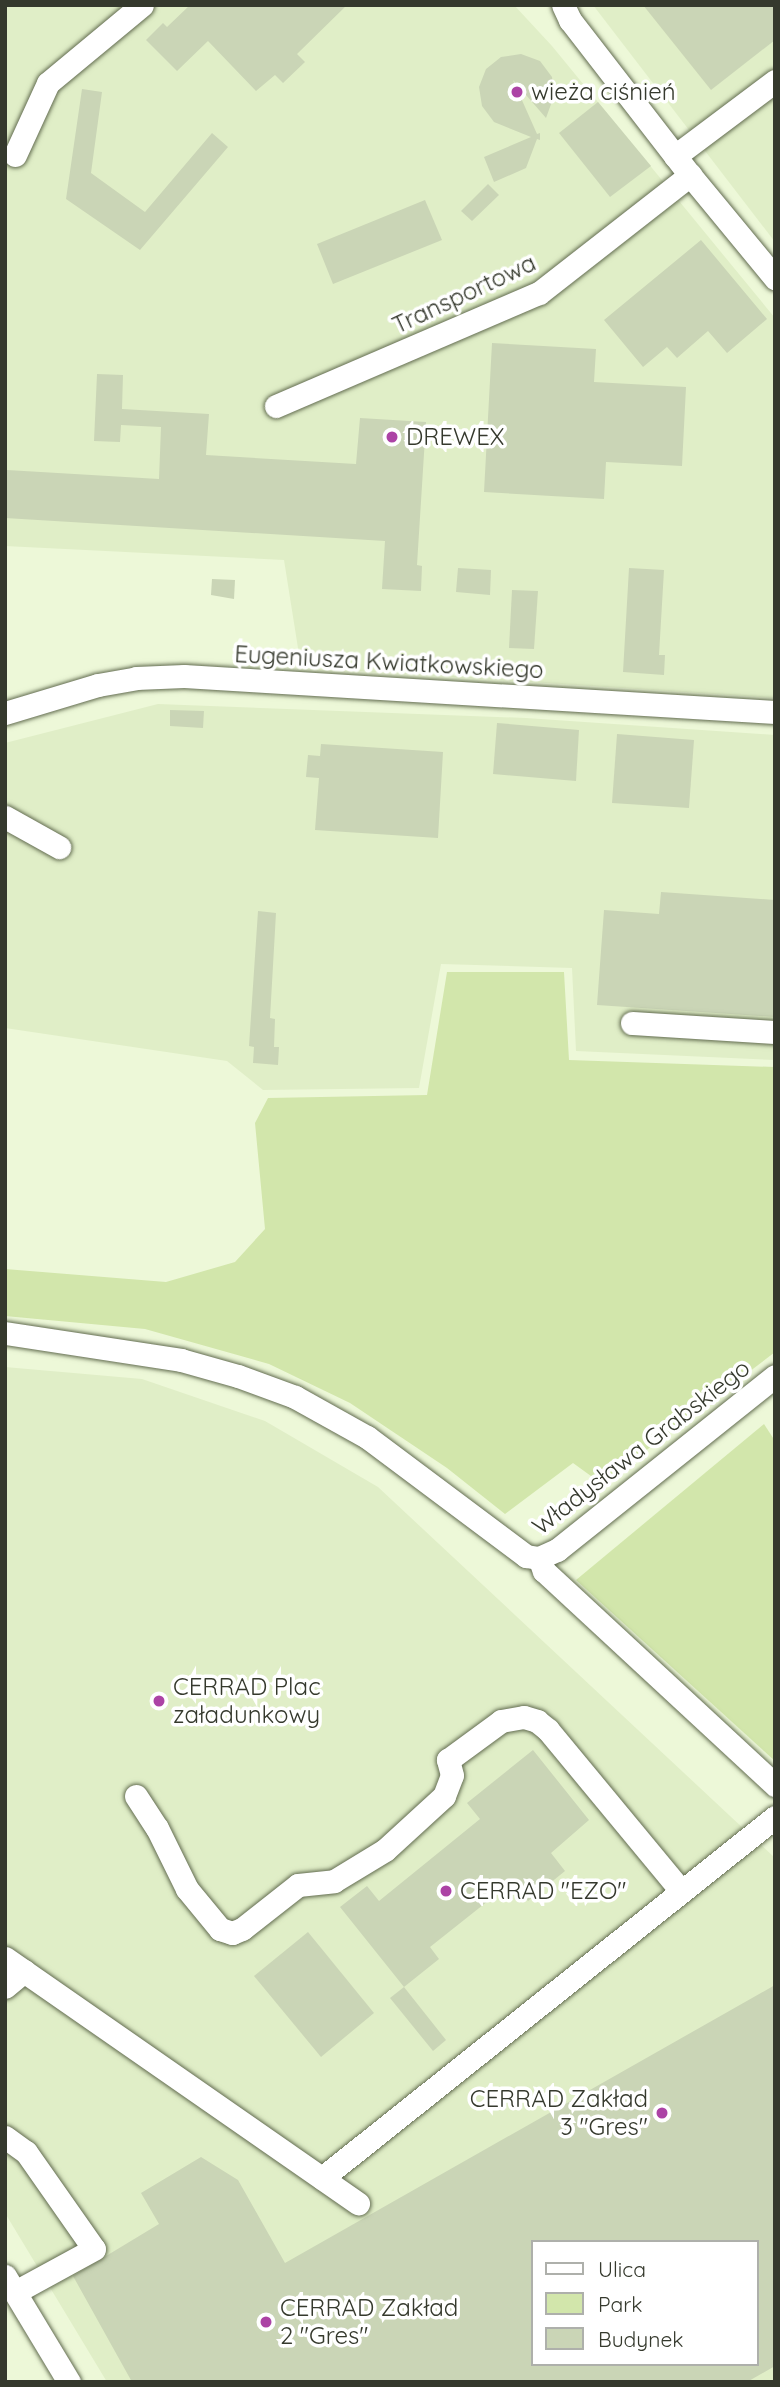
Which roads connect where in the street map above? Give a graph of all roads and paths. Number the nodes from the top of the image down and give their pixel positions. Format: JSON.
{"nodes":[{"id":1,"x":142,"y":5,"type":"edge"},
{"id":2,"x":563,"y":5,"type":"edge"},
{"id":3,"x":775,"y":81,"type":"edge"},
{"id":4,"x":15,"y":155,"type":"dead end"},
{"id":5,"x":675,"y":156,"type":"junction"},
{"id":6,"x":690,"y":175,"type":"junction"},
{"id":7,"x":775,"y":278,"type":"edge"},
{"id":8,"x":276,"y":406,"type":"dead end"},
{"id":9,"x":775,"y":712,"type":"edge"},
{"id":10,"x":5,"y":713,"type":"edge"},
{"id":11,"x":5,"y":817,"type":"edge"},
{"id":12,"x":59,"y":847,"type":"dead end"},
{"id":13,"x":632,"y":1023,"type":"dead end"},
{"id":14,"x":775,"y":1032,"type":"edge"},
{"id":15,"x":5,"y":1333,"type":"edge"},
{"id":16,"x":775,"y":1376,"type":"edge"},
{"id":17,"x":539,"y":1558,"type":"junction"},
{"id":18,"x":775,"y":1785,"type":"edge"},
{"id":19,"x":136,"y":1796,"type":"dead end"},
{"id":20,"x":775,"y":1816,"type":"edge"},
{"id":21,"x":681,"y":1891,"type":"junction"},
{"id":22,"x":5,"y":1958,"type":"edge"},
{"id":23,"x":24,"y":1971,"type":"junction"},
{"id":24,"x":5,"y":1987,"type":"edge"},
{"id":25,"x":5,"y":2137,"type":"edge"},
{"id":26,"x":322,"y":2178,"type":"junction"},
{"id":27,"x":358,"y":2203,"type":"dead end"},
{"id":28,"x":10,"y":2284,"type":"edge"},
{"id":29,"x":69,"y":2382,"type":"edge"}],
"edges":[{"from":1,"to":4,"type":"street"},
{"from":2,"to":5,"type":"street"},
{"from":3,"to":5,"type":"street"},
{"from":5,"to":6,"type":"street"},
{"from":6,"to":7,"type":"street"},
{"from":6,"to":8,"type":"street","name":"Transportowa"},
{"from":9,"to":10,"type":"street","name":"Eugeniusza Kwiatkowskiego"},
{"from":11,"to":12,"type":"street"},
{"from":13,"to":14,"type":"street"},
{"from":15,"to":17,"type":"street"},
{"from":16,"to":17,"type":"street","name":"Władysława Grabskiego"},
{"from":17,"to":18,"type":"street"},
{"from":19,"to":21,"type":"street"},
{"from":20,"to":21,"type":"street"},
{"from":21,"to":26,"type":"street"},
{"from":22,"to":23,"type":"street"},
{"from":23,"to":24,"type":"street"},
{"from":23,"to":26,"type":"street"},
{"from":25,"to":28,"type":"street"},
{"from":26,"to":27,"type":"street"},
{"from":28,"to":29,"type":"street"}]}
